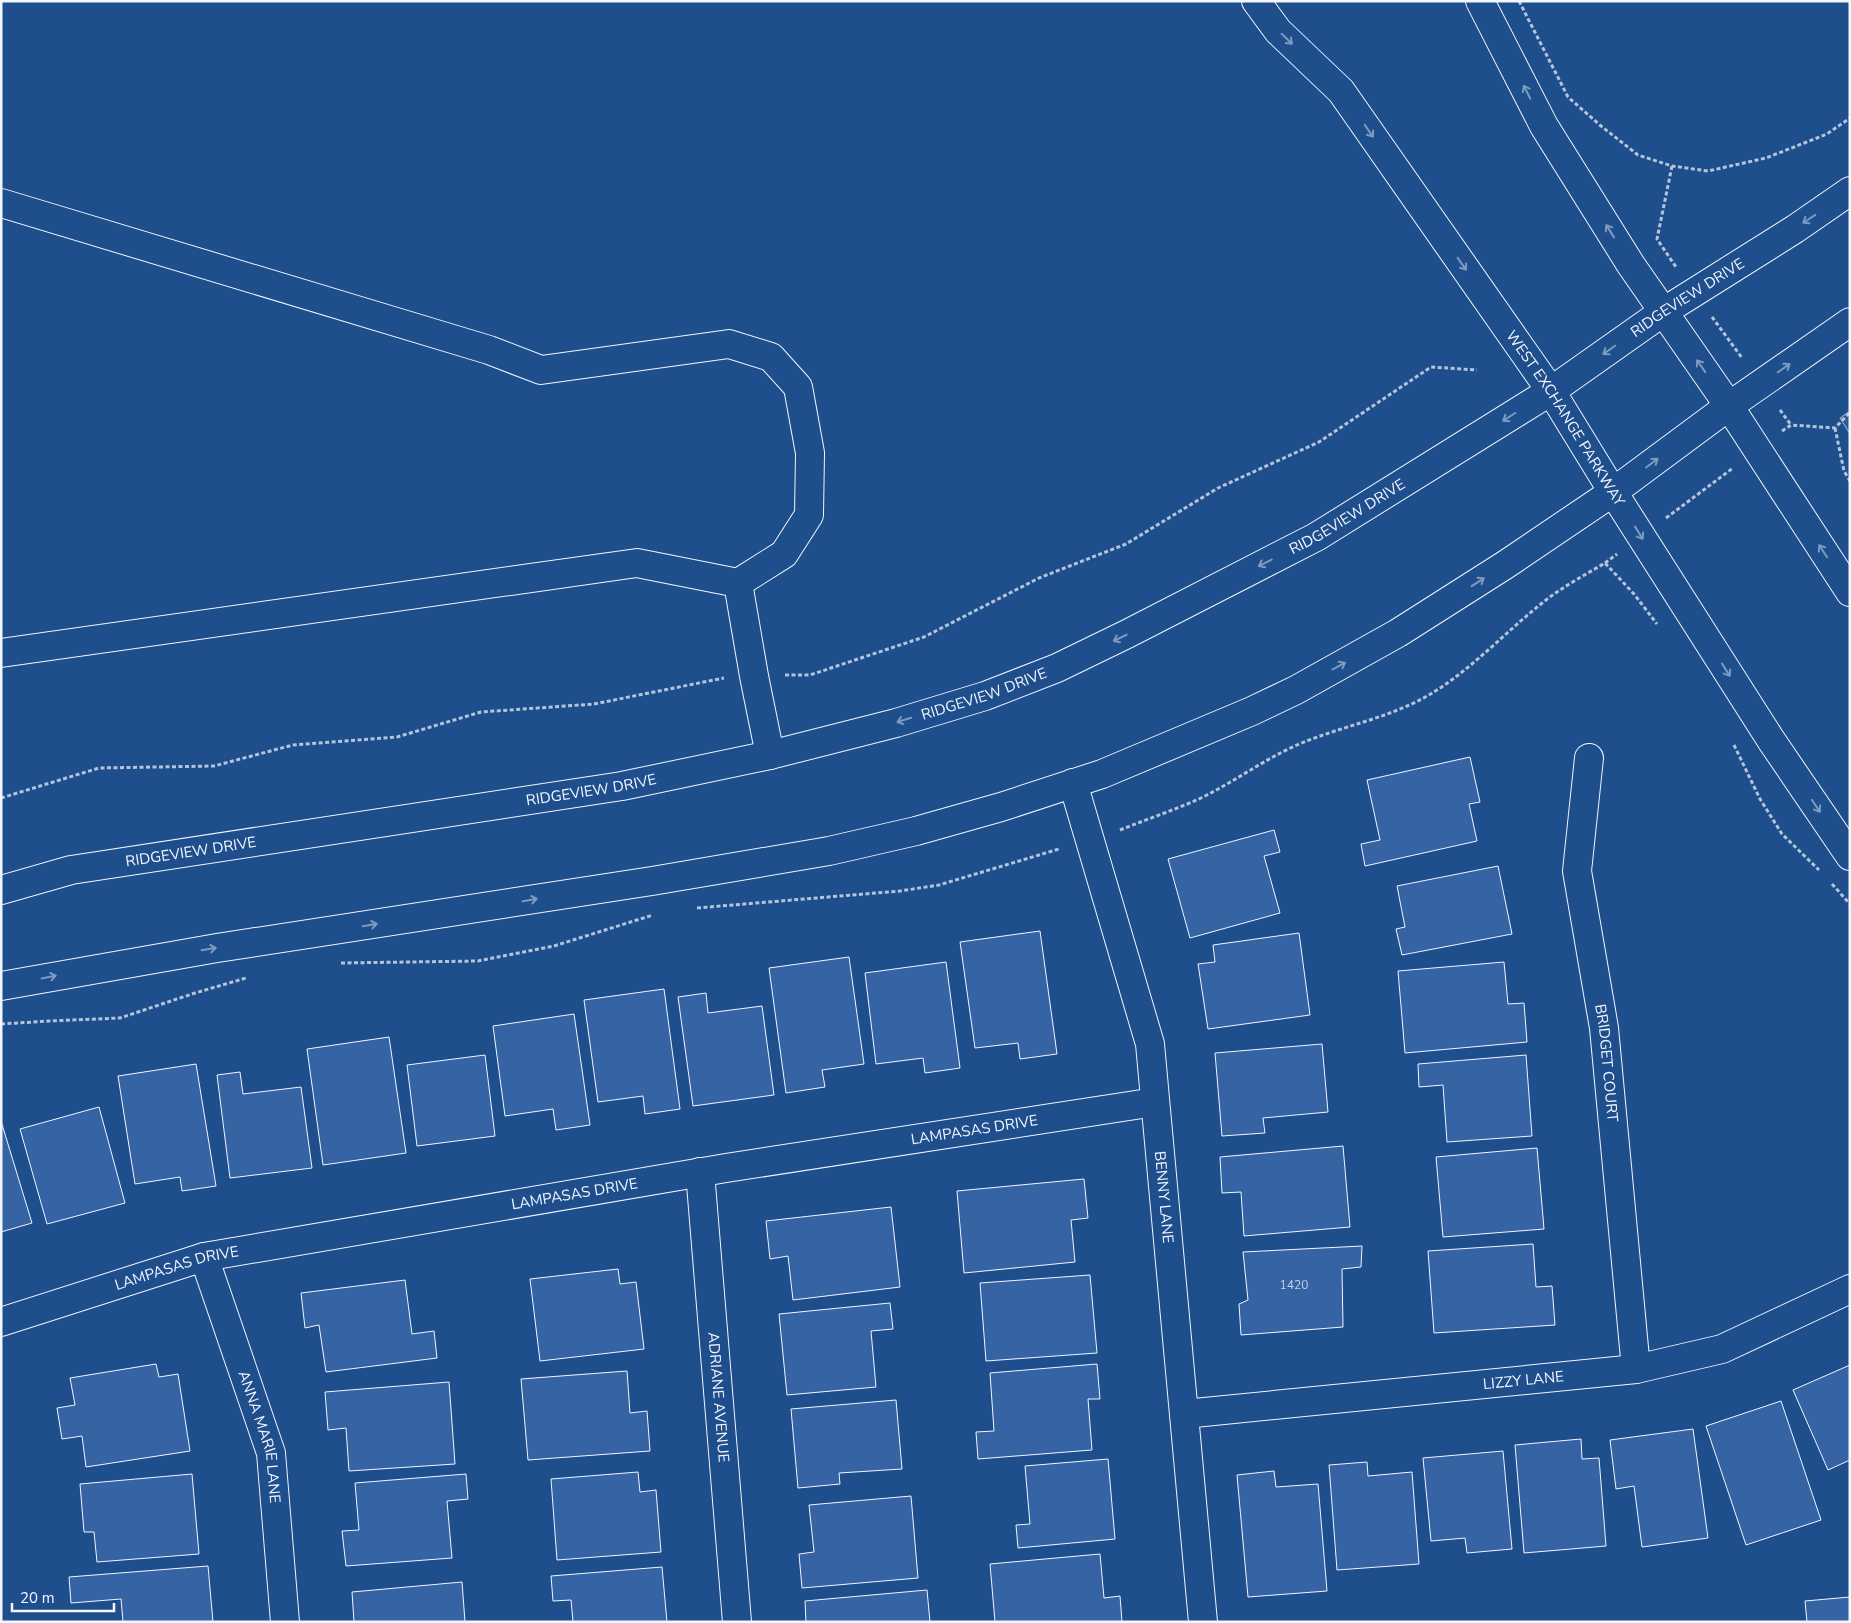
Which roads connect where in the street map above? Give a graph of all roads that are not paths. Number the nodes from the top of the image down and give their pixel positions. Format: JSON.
{"nodes":[{"id":1,"x":1256,"y":1,"type":"edge"},
{"id":2,"x":1480,"y":1,"type":"edge"},
{"id":3,"x":1850,"y":191,"type":"edge"},
{"id":4,"x":1,"y":203,"type":"edge"},
{"id":5,"x":1663,"y":312,"type":"junction"},
{"id":6,"x":1850,"y":322,"type":"edge"},
{"id":7,"x":1551,"y":391,"type":"junction"},
{"id":8,"x":1730,"y":406,"type":"junction"},
{"id":9,"x":1613,"y":492,"type":"junction"},
{"id":10,"x":738,"y":583,"type":"junction"},
{"id":11,"x":1850,"y":592,"type":"edge"},
{"id":12,"x":1,"y":653,"type":"edge"},
{"id":13,"x":770,"y":755,"type":"junction"},
{"id":14,"x":1589,"y":758,"type":"dead end"},
{"id":15,"x":1073,"y":783,"type":"junction"},
{"id":16,"x":1850,"y":856,"type":"edge"},
{"id":17,"x":1,"y":890,"type":"edge"},
{"id":18,"x":1,"y":986,"type":"edge"},
{"id":19,"x":1155,"y":1102,"type":"junction"},
{"id":20,"x":700,"y":1172,"type":"junction"},
{"id":21,"x":204,"y":1257,"type":"junction"},
{"id":22,"x":1850,"y":1289,"type":"edge"},
{"id":23,"x":1,"y":1322,"type":"edge"},
{"id":24,"x":1636,"y":1369,"type":"junction"},
{"id":25,"x":1184,"y":1414,"type":"junction"},
{"id":26,"x":285,"y":1622,"type":"edge"},
{"id":27,"x":737,"y":1622,"type":"edge"},
{"id":28,"x":1203,"y":1622,"type":"edge"}],
"edges":[{"from":1,"to":7,"type":"street","name":"WEST EXCHANGE PARKWAY","one_way":true},
{"from":5,"to":2,"type":"street","one_way":true},
{"from":3,"to":5,"type":"street","name":"RIDGEVIEW DRIVE","one_way":true},
{"from":4,"to":10,"type":"street"},
{"from":5,"to":7,"type":"street","name":"RIDGEVIEW DRIVE","one_way":true},
{"from":8,"to":5,"type":"street","one_way":true},
{"from":8,"to":6,"type":"street","one_way":true},
{"from":7,"to":9,"type":"street","name":"WEST EXCHANGE PARKWAY"},
{"from":7,"to":13,"type":"street","name":"RIDGEVIEW DRIVE","one_way":true},
{"from":9,"to":8,"type":"street","one_way":true},
{"from":11,"to":8,"type":"street","one_way":true},
{"from":15,"to":9,"type":"street","one_way":true},
{"from":9,"to":16,"type":"street","name":"WEST EXCHANGE PARKWAY","one_way":true},
{"from":10,"to":12,"type":"street"},
{"from":10,"to":13,"type":"street"},
{"from":13,"to":17,"type":"street","name":"RIDGEVIEW DRIVE"},
{"from":14,"to":24,"type":"street","name":"BRIDGET COURT"},
{"from":18,"to":15,"type":"street","one_way":true},
{"from":15,"to":19,"type":"street","name":"BENNY LANE"},
{"from":19,"to":20,"type":"street","name":"LAMPASAS DRIVE"},
{"from":19,"to":25,"type":"street","name":"BENNY LANE"},
{"from":20,"to":21,"type":"street","name":"LAMPASAS DRIVE"},
{"from":20,"to":27,"type":"street","name":"ADRIANE AVENUE"},
{"from":21,"to":23,"type":"street","name":"LAMPASAS DRIVE"},
{"from":21,"to":26,"type":"street","name":"ANNA MARIE LANE"},
{"from":22,"to":24,"type":"street","name":"LIZZY LANE"},
{"from":24,"to":25,"type":"street","name":"LIZZY LANE"},
{"from":25,"to":28,"type":"street","name":"BENNY LANE"}]}
